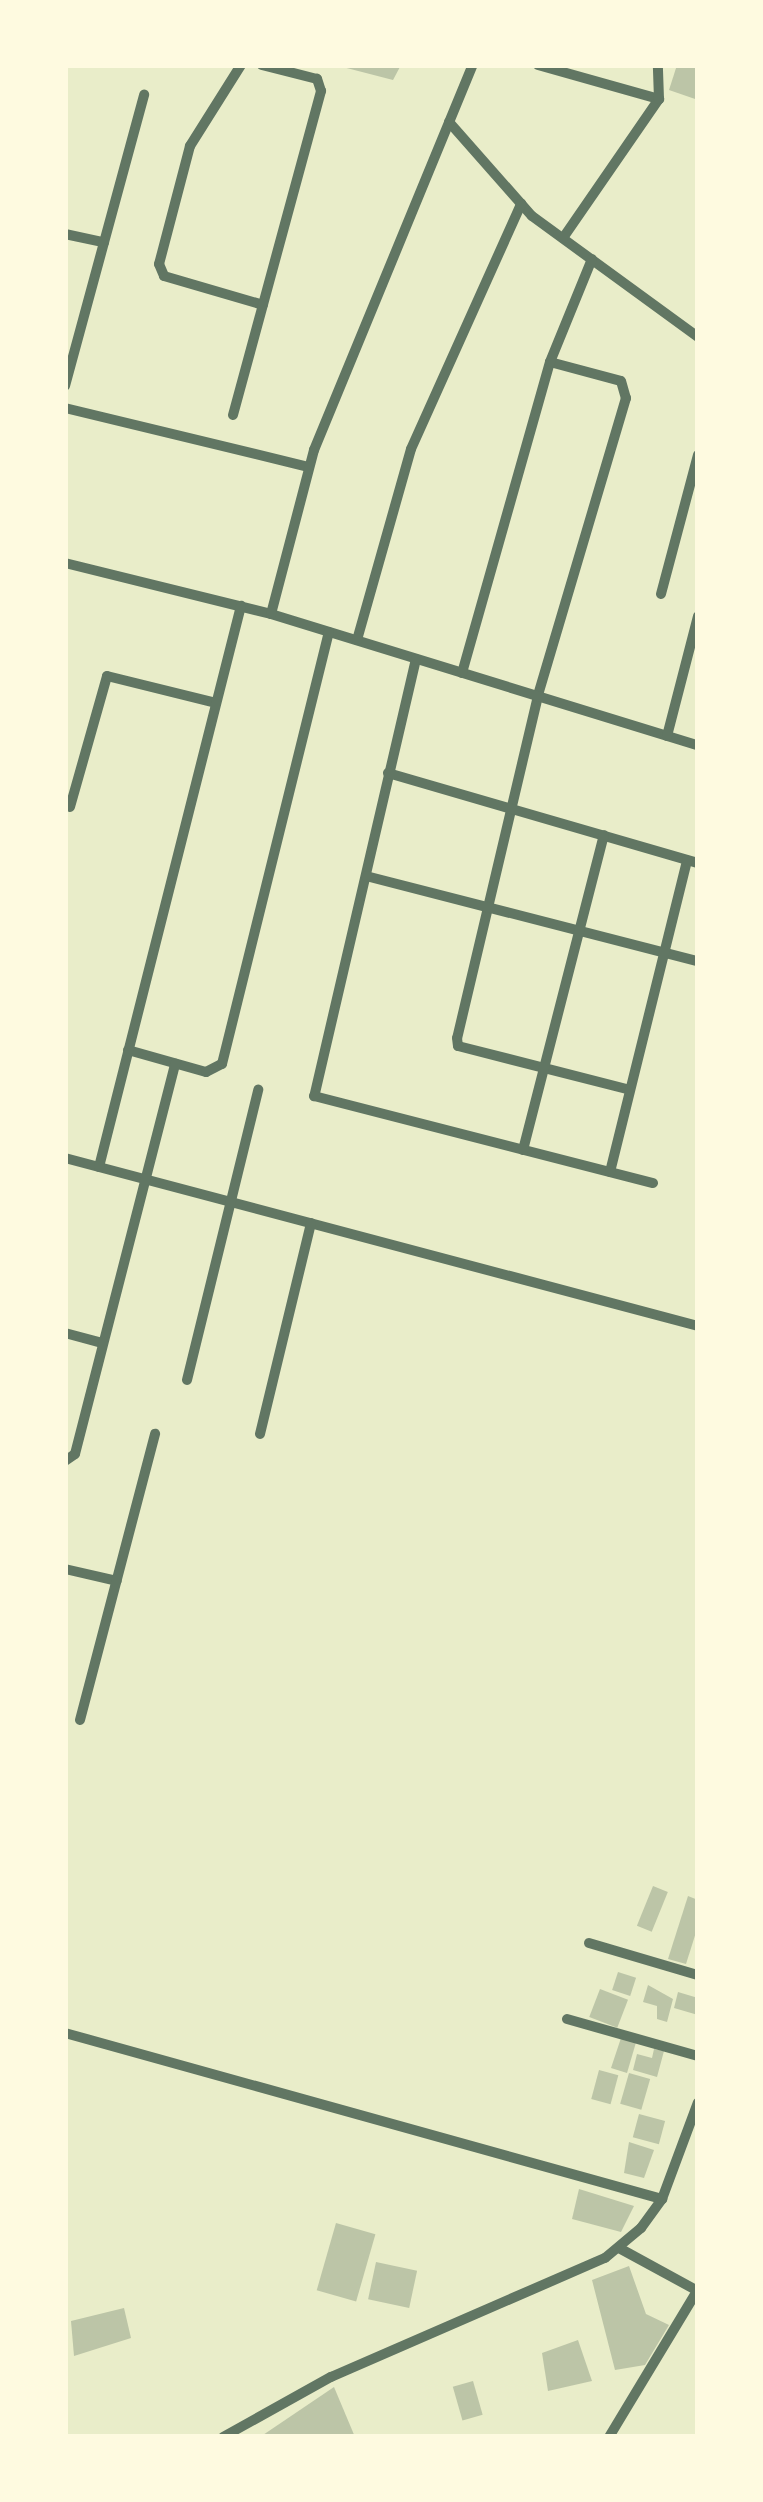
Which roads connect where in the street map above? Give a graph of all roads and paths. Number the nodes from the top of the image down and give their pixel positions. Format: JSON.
{"nodes":[{"id":1,"x":241,"y":65,"type":"edge"},
{"id":2,"x":262,"y":65,"type":"edge"},
{"id":3,"x":473,"y":65,"type":"edge"},
{"id":4,"x":538,"y":65,"type":"edge"},
{"id":5,"x":658,"y":65,"type":"edge"},
{"id":6,"x":144,"y":94,"type":"dead end"},
{"id":7,"x":659,"y":99,"type":"junction"},
{"id":8,"x":449,"y":122,"type":"junction"},
{"id":9,"x":522,"y":204,"type":"junction"},
{"id":10,"x":65,"y":234,"type":"edge"},
{"id":11,"x":563,"y":238,"type":"junction"},
{"id":12,"x":104,"y":242,"type":"junction"},
{"id":13,"x":592,"y":259,"type":"junction"},
{"id":14,"x":263,"y":305,"type":"junction"},
{"id":15,"x":698,"y":336,"type":"edge"},
{"id":16,"x":550,"y":362,"type":"junction"},
{"id":17,"x":65,"y":386,"type":"edge"},
{"id":18,"x":65,"y":408,"type":"edge"},
{"id":19,"x":233,"y":415,"type":"dead end"},
{"id":20,"x":698,"y":455,"type":"edge"},
{"id":21,"x":310,"y":466,"type":"junction"},
{"id":22,"x":65,"y":564,"type":"edge"},
{"id":23,"x":661,"y":594,"type":"dead end"},
{"id":24,"x":241,"y":606,"type":"junction"},
{"id":25,"x":271,"y":614,"type":"junction"},
{"id":26,"x":698,"y":616,"type":"edge"},
{"id":27,"x":330,"y":632,"type":"junction"},
{"id":28,"x":357,"y":640,"type":"junction"},
{"id":29,"x":416,"y":658,"type":"junction"},
{"id":30,"x":462,"y":672,"type":"junction"},
{"id":31,"x":538,"y":696,"type":"junction"},
{"id":32,"x":216,"y":703,"type":"junction"},
{"id":33,"x":667,"y":736,"type":"junction"},
{"id":34,"x":698,"y":745,"type":"edge"},
{"id":35,"x":388,"y":773,"type":"junction"},
{"id":36,"x":70,"y":807,"type":"dead end"},
{"id":37,"x":512,"y":809,"type":"junction"},
{"id":38,"x":604,"y":835,"type":"junction"},
{"id":39,"x":692,"y":861,"type":"edge"},
{"id":40,"x":366,"y":876,"type":"junction"},
{"id":41,"x":490,"y":907,"type":"junction"},
{"id":42,"x":579,"y":931,"type":"junction"},
{"id":43,"x":662,"y":952,"type":"junction"},
{"id":44,"x":698,"y":962,"type":"edge"},
{"id":45,"x":128,"y":1050,"type":"junction"},
{"id":46,"x":176,"y":1064,"type":"junction"},
{"id":47,"x":544,"y":1068,"type":"junction"},
{"id":48,"x":626,"y":1089,"type":"junction"},
{"id":49,"x":258,"y":1090,"type":"dead end"},
{"id":50,"x":523,"y":1150,"type":"junction"},
{"id":51,"x":65,"y":1158,"type":"edge"},
{"id":52,"x":98,"y":1167,"type":"junction"},
{"id":53,"x":610,"y":1172,"type":"junction"},
{"id":54,"x":145,"y":1180,"type":"junction"},
{"id":55,"x":653,"y":1183,"type":"dead end"},
{"id":56,"x":230,"y":1202,"type":"junction"},
{"id":57,"x":310,"y":1224,"type":"junction"},
{"id":58,"x":698,"y":1326,"type":"edge"},
{"id":59,"x":65,"y":1333,"type":"edge"},
{"id":60,"x":102,"y":1343,"type":"junction"},
{"id":61,"x":187,"y":1380,"type":"dead end"},
{"id":62,"x":155,"y":1434,"type":"dead end"},
{"id":63,"x":260,"y":1434,"type":"dead end"},
{"id":64,"x":65,"y":1461,"type":"edge"},
{"id":65,"x":65,"y":1569,"type":"edge"},
{"id":66,"x":117,"y":1581,"type":"junction"},
{"id":67,"x":80,"y":1720,"type":"dead end"},
{"id":68,"x":589,"y":1943,"type":"dead end"},
{"id":69,"x":698,"y":1975,"type":"edge"},
{"id":70,"x":567,"y":2019,"type":"dead end"},
{"id":71,"x":65,"y":2033,"type":"edge"},
{"id":72,"x":698,"y":2056,"type":"edge"},
{"id":73,"x":698,"y":2102,"type":"edge"},
{"id":74,"x":693,"y":2138,"type":"edge"},
{"id":75,"x":662,"y":2198,"type":"junction"},
{"id":76,"x":619,"y":2248,"type":"junction"},
{"id":77,"x":698,"y":2291,"type":"edge"},
{"id":78,"x":223,"y":2437,"type":"edge"},
{"id":79,"x":609,"y":2437,"type":"edge"}],
"edges":[{"from":1,"to":14,"type":"street"},
{"from":2,"to":14,"type":"street"},
{"from":3,"to":8,"type":"street"},
{"from":4,"to":7,"type":"street"},
{"from":5,"to":7,"type":"street"},
{"from":6,"to":12,"type":"street"},
{"from":7,"to":11,"type":"street"},
{"from":8,"to":9,"type":"street"},
{"from":8,"to":21,"type":"street"},
{"from":9,"to":11,"type":"street"},
{"from":9,"to":28,"type":"street"},
{"from":10,"to":12,"type":"street"},
{"from":11,"to":13,"type":"street"},
{"from":12,"to":17,"type":"street"},
{"from":13,"to":15,"type":"street"},
{"from":13,"to":16,"type":"street"},
{"from":14,"to":19,"type":"street"},
{"from":16,"to":30,"type":"street"},
{"from":16,"to":31,"type":"street"},
{"from":18,"to":21,"type":"street"},
{"from":20,"to":23,"type":"street"},
{"from":21,"to":25,"type":"street"},
{"from":22,"to":24,"type":"street"},
{"from":24,"to":25,"type":"street"},
{"from":24,"to":32,"type":"street"},
{"from":25,"to":27,"type":"street"},
{"from":26,"to":33,"type":"street"},
{"from":27,"to":28,"type":"street"},
{"from":27,"to":46,"type":"street"},
{"from":28,"to":29,"type":"street"},
{"from":29,"to":30,"type":"street"},
{"from":29,"to":35,"type":"street"},
{"from":30,"to":31,"type":"street"},
{"from":31,"to":33,"type":"street"},
{"from":31,"to":37,"type":"street"},
{"from":32,"to":36,"type":"street"},
{"from":32,"to":45,"type":"street"},
{"from":33,"to":34,"type":"street"},
{"from":35,"to":37,"type":"street"},
{"from":35,"to":40,"type":"street"},
{"from":37,"to":38,"type":"street"},
{"from":37,"to":41,"type":"street"},
{"from":38,"to":39,"type":"street"},
{"from":38,"to":42,"type":"street"},
{"from":39,"to":43,"type":"street"},
{"from":40,"to":41,"type":"street"},
{"from":40,"to":50,"type":"street"},
{"from":41,"to":42,"type":"street"},
{"from":41,"to":47,"type":"street"},
{"from":42,"to":43,"type":"street"},
{"from":42,"to":47,"type":"street"},
{"from":43,"to":44,"type":"street"},
{"from":43,"to":48,"type":"street"},
{"from":45,"to":46,"type":"street"},
{"from":45,"to":52,"type":"street"},
{"from":46,"to":54,"type":"street"},
{"from":47,"to":48,"type":"street"},
{"from":47,"to":50,"type":"street"},
{"from":48,"to":53,"type":"street"},
{"from":49,"to":56,"type":"street"},
{"from":50,"to":53,"type":"street"},
{"from":51,"to":52,"type":"street"},
{"from":52,"to":54,"type":"street"},
{"from":53,"to":55,"type":"street"},
{"from":54,"to":56,"type":"street"},
{"from":54,"to":60,"type":"street"},
{"from":56,"to":57,"type":"street"},
{"from":56,"to":61,"type":"street"},
{"from":57,"to":58,"type":"street"},
{"from":57,"to":63,"type":"street"},
{"from":59,"to":60,"type":"street"},
{"from":60,"to":64,"type":"street"},
{"from":62,"to":66,"type":"street"},
{"from":65,"to":66,"type":"street"},
{"from":66,"to":67,"type":"street"},
{"from":68,"to":69,"type":"street"},
{"from":70,"to":72,"type":"street"},
{"from":71,"to":75,"type":"street"},
{"from":73,"to":74,"type":"street"},
{"from":74,"to":75,"type":"street"},
{"from":75,"to":76,"type":"street"},
{"from":76,"to":77,"type":"street"},
{"from":76,"to":78,"type":"street"},
{"from":77,"to":79,"type":"street"}]}
